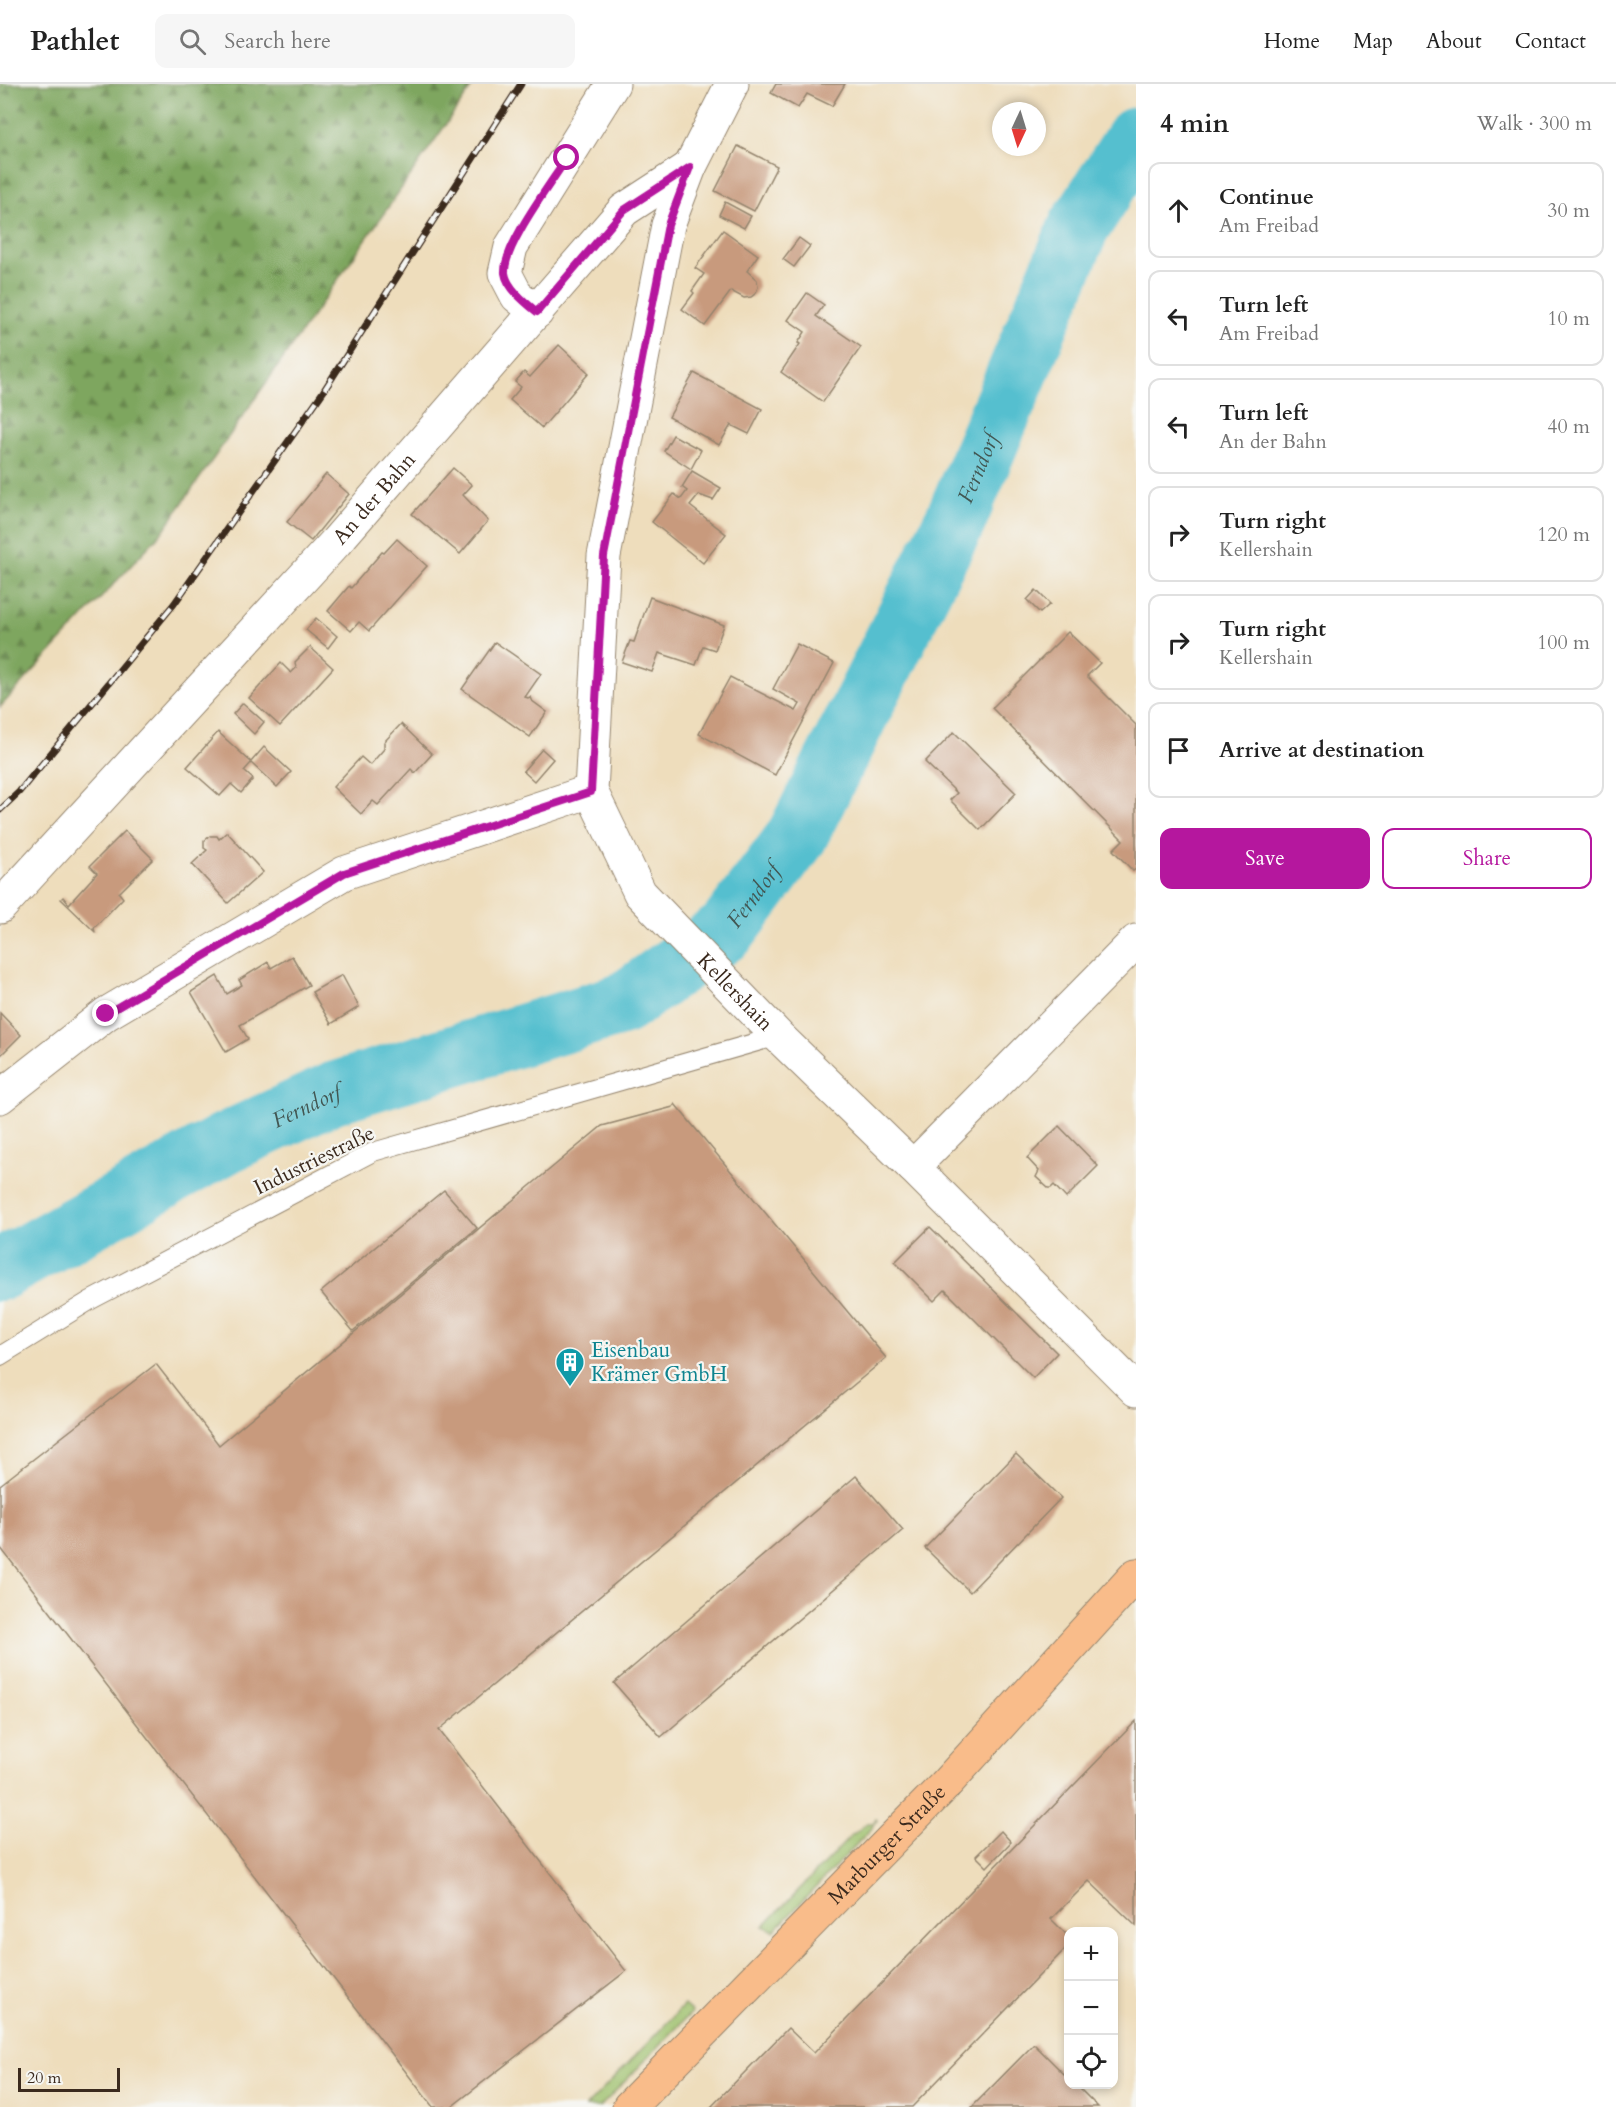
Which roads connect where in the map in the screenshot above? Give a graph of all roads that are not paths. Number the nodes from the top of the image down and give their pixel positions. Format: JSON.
{"nodes":[{"id":1,"x":614,"y":84,"type":"edge"},
{"id":2,"x":732,"y":84,"type":"edge"},
{"id":3,"x":690,"y":167,"type":"junction"},
{"id":4,"x":537,"y":312,"type":"junction"},
{"id":5,"x":591,"y":792,"type":"junction"},
{"id":6,"x":0,"y":907,"type":"edge"},
{"id":7,"x":1136,"y":941,"type":"edge"},
{"id":8,"x":778,"y":1036,"type":"junction"},
{"id":9,"x":0,"y":1097,"type":"edge"},
{"id":10,"x":914,"y":1167,"type":"junction"},
{"id":11,"x":0,"y":1356,"type":"edge"},
{"id":12,"x":1136,"y":1390,"type":"edge"},
{"id":13,"x":1136,"y":1575,"type":"edge"},
{"id":14,"x":629,"y":2107,"type":"edge"}],
"edges":[{"from":1,"to":4,"type":"street"},
{"from":2,"to":3,"type":"street"},
{"from":3,"to":4,"type":"street","name":"An der Bahn"},
{"from":3,"to":5,"type":"street","name":"Kellershain"},
{"from":4,"to":6,"type":"street","name":"An der Bahn"},
{"from":5,"to":8,"type":"street","name":"Kellershain"},
{"from":5,"to":9,"type":"street"},
{"from":7,"to":10,"type":"street"},
{"from":8,"to":10,"type":"street","name":"Kellershain"},
{"from":8,"to":11,"type":"lane","name":"Industriestraße"},
{"from":10,"to":12,"type":"street","name":"Kellershain"},
{"from":13,"to":14,"type":"main road","name":"Marburger Straße"}]}
